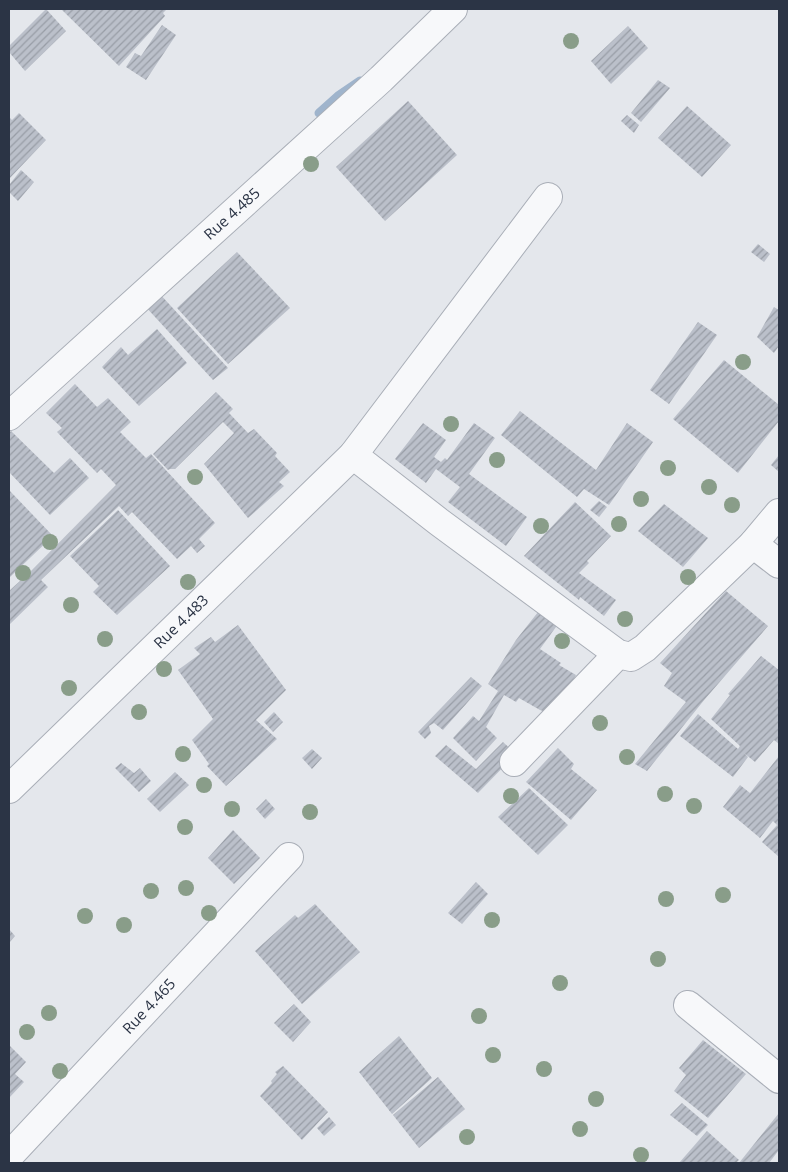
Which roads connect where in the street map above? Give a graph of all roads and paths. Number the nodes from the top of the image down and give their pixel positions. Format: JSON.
{"nodes":[{"id":1,"x":453,"y":9,"type":"edge"},
{"id":2,"x":548,"y":197,"type":"dead end"},
{"id":3,"x":9,"y":416,"type":"edge"},
{"id":4,"x":353,"y":455,"type":"junction"},
{"id":5,"x":779,"y":513,"type":"edge"},
{"id":6,"x":754,"y":544,"type":"junction"},
{"id":7,"x":779,"y":564,"type":"edge"},
{"id":8,"x":618,"y":654,"type":"junction"},
{"id":9,"x":514,"y":762,"type":"dead end"},
{"id":10,"x":9,"y":789,"type":"edge"},
{"id":11,"x":289,"y":857,"type":"dead end"},
{"id":12,"x":688,"y":1006,"type":"dead end"},
{"id":13,"x":779,"y":1079,"type":"edge"},
{"id":14,"x":9,"y":1156,"type":"edge"}],
"edges":[{"from":1,"to":3,"type":"street","name":"Rue 4.485"},
{"from":2,"to":4,"type":"street","name":"Rue 4.483"},
{"from":4,"to":8,"type":"street"},
{"from":4,"to":10,"type":"street","name":"Rue 4.483"},
{"from":5,"to":6,"type":"street"},
{"from":6,"to":7,"type":"street"},
{"from":6,"to":8,"type":"street"},
{"from":8,"to":9,"type":"street"},
{"from":11,"to":14,"type":"street","name":"Rue 4.465"},
{"from":12,"to":13,"type":"street"}]}
